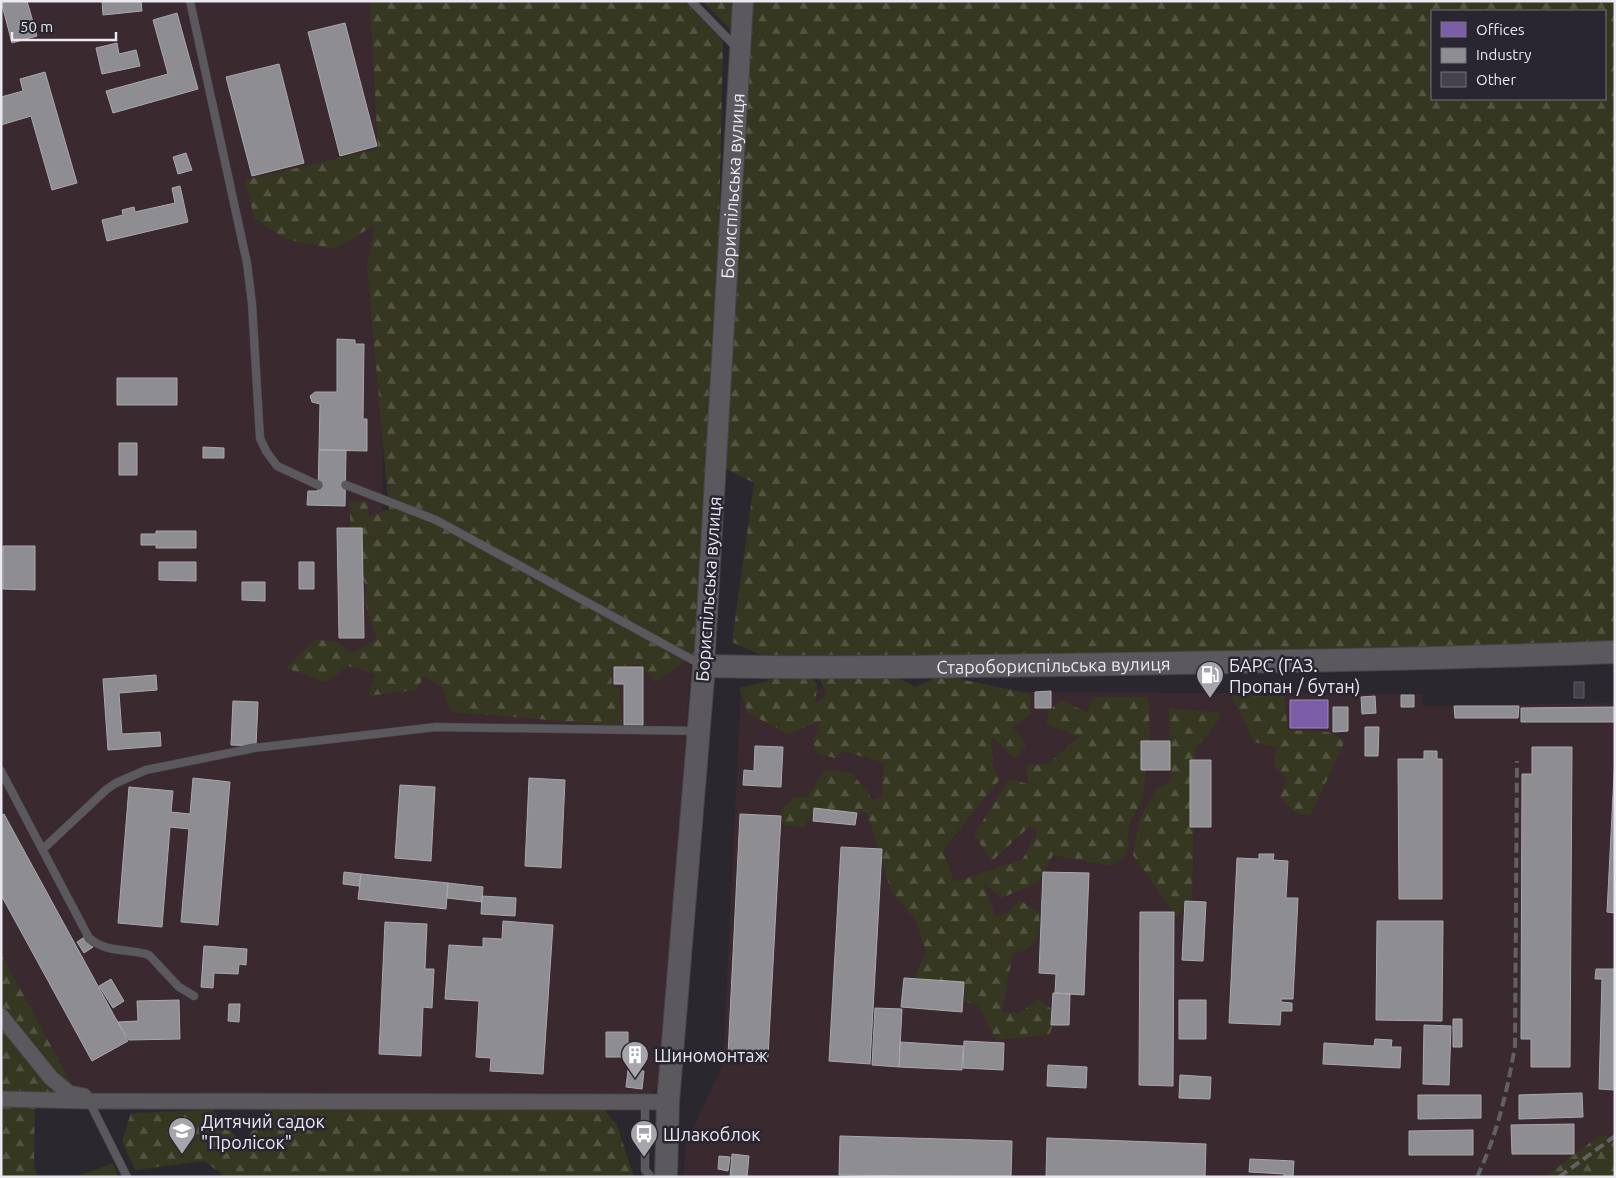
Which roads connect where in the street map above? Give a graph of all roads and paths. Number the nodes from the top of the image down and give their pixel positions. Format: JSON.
{"nodes":[{"id":1,"x":190,"y":1,"type":"edge"},
{"id":2,"x":692,"y":1,"type":"edge"},
{"id":3,"x":743,"y":1,"type":"edge"},
{"id":4,"x":740,"y":51,"type":"junction"},
{"id":5,"x":318,"y":485,"type":"dead end"},
{"id":6,"x":346,"y":485,"type":"dead end"},
{"id":7,"x":1615,"y":652,"type":"edge"},
{"id":8,"x":704,"y":666,"type":"junction"},
{"id":9,"x":699,"y":731,"type":"junction"},
{"id":10,"x":1,"y":770,"type":"edge"},
{"id":11,"x":43,"y":849,"type":"junction"},
{"id":12,"x":194,"y":996,"type":"dead end"},
{"id":13,"x":1,"y":1016,"type":"edge"},
{"id":14,"x":1,"y":1099,"type":"edge"},
{"id":15,"x":105,"y":1100,"type":"junction"},
{"id":16,"x":89,"y":1101,"type":"junction"},
{"id":17,"x":645,"y":1102,"type":"junction"},
{"id":18,"x":668,"y":1102,"type":"junction"},
{"id":19,"x":127,"y":1177,"type":"edge"},
{"id":20,"x":651,"y":1177,"type":"edge"},
{"id":21,"x":666,"y":1177,"type":"edge"}],
"edges":[{"from":1,"to":5,"type":"lane"},
{"from":2,"to":4,"type":"lane"},
{"from":3,"to":4,"type":"street","name":"Бориспільська вулиця"},
{"from":4,"to":8,"type":"street","name":"Бориспільська вулиця"},
{"from":6,"to":8,"type":"lane"},
{"from":7,"to":8,"type":"main road","name":"Старобориспільська вулиця"},
{"from":8,"to":9,"type":"main road","name":"Бориспільська вулиця"},
{"from":9,"to":11,"type":"lane"},
{"from":9,"to":18,"type":"main road","name":"Бориспільська вулиця"},
{"from":10,"to":11,"type":"lane"},
{"from":11,"to":12,"type":"lane"},
{"from":13,"to":15,"type":"street"},
{"from":14,"to":16,"type":"street"},
{"from":15,"to":16,"type":"street"},
{"from":15,"to":17,"type":"street"},
{"from":16,"to":19,"type":"lane"},
{"from":17,"to":18,"type":"street"},
{"from":17,"to":20,"type":"lane"},
{"from":18,"to":21,"type":"main road","name":"Бориспільська вулиця"}]}
